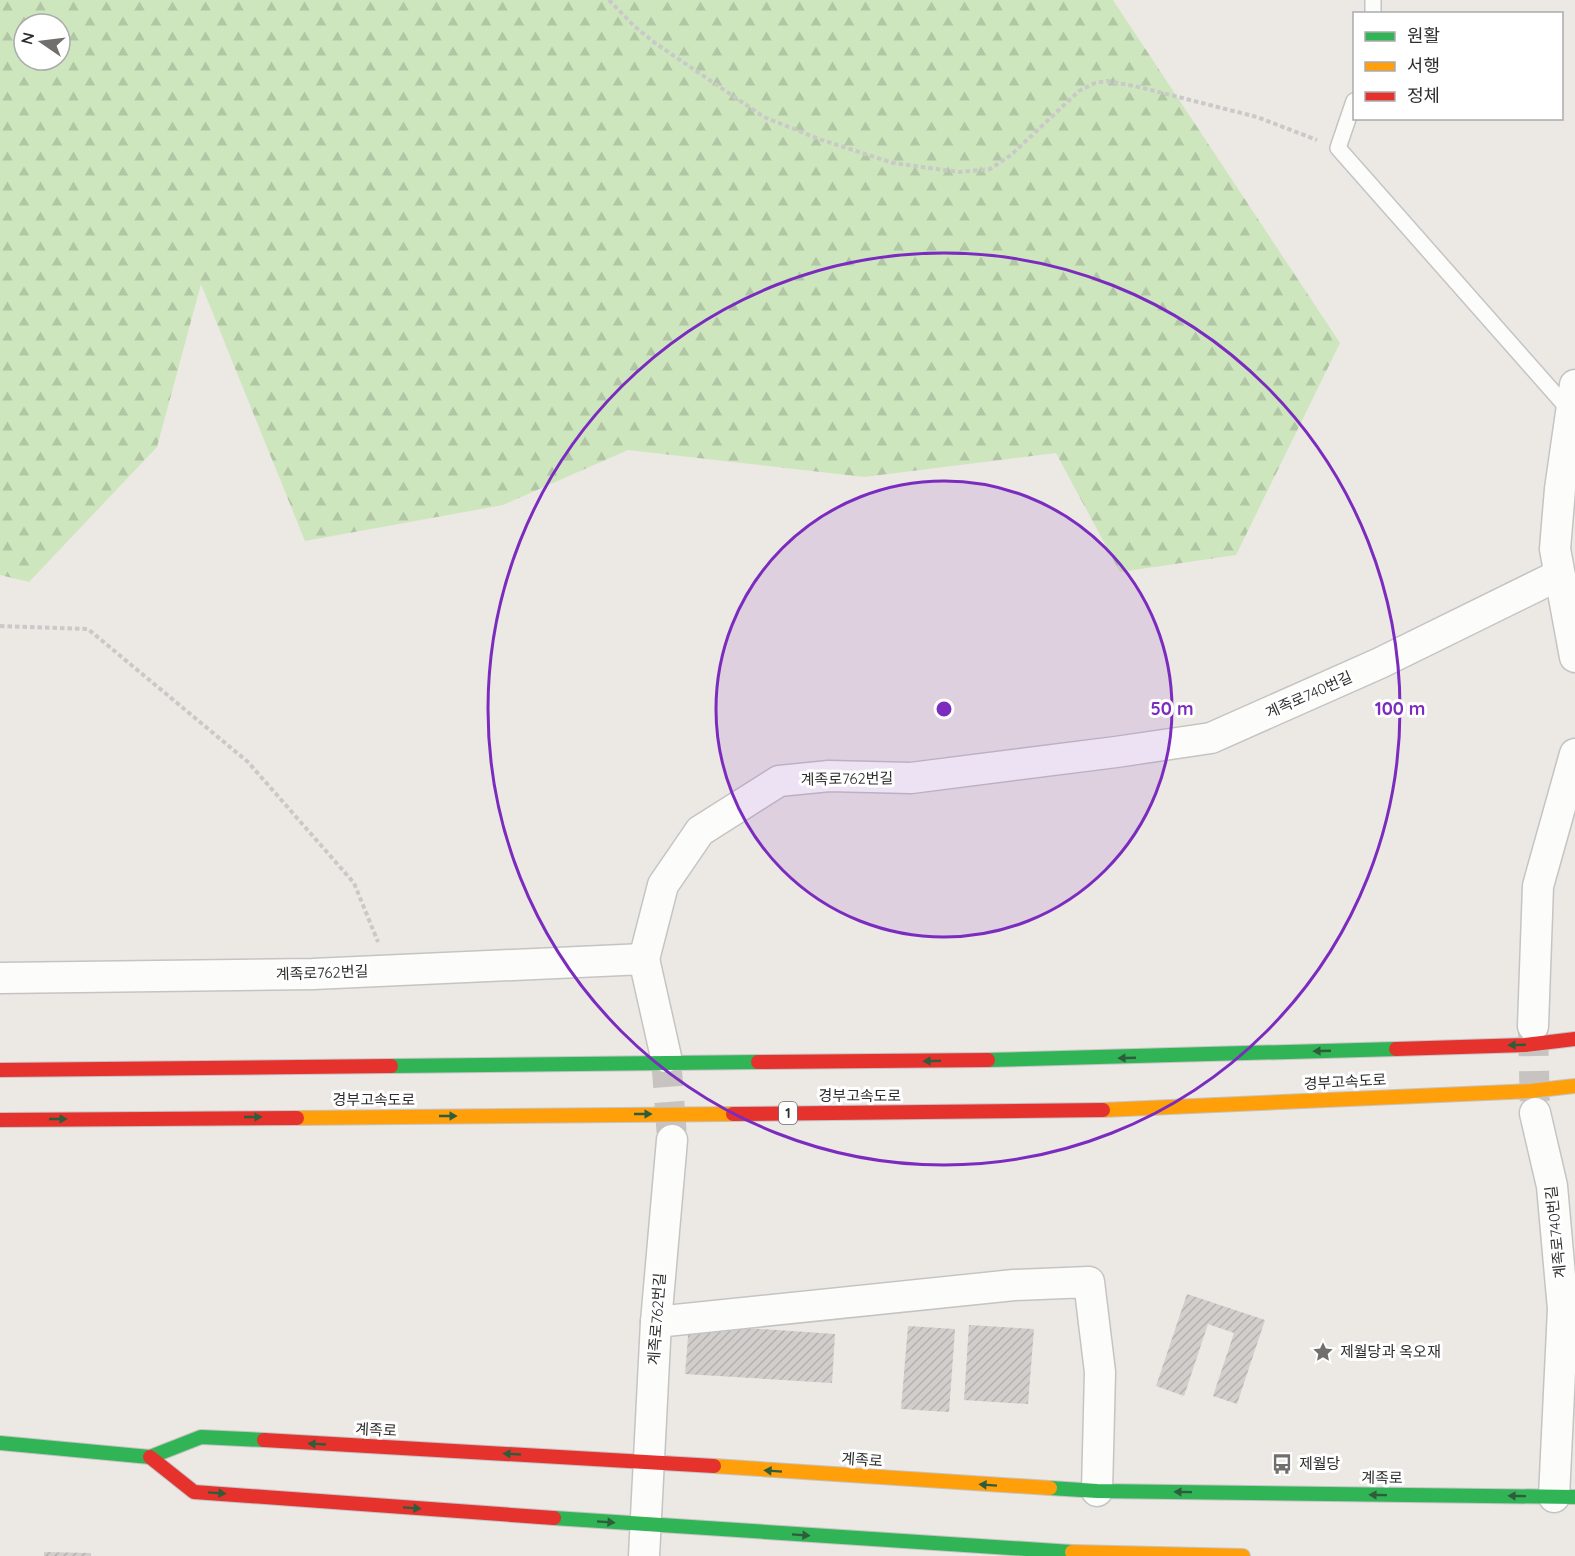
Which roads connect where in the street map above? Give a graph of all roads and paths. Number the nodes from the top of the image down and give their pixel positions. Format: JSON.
{"nodes":[{"id":1,"x":609,"y":0,"type":"edge"},
{"id":2,"x":1353,"y":104,"type":"edge"},
{"id":3,"x":1338,"y":148,"type":"junction"},
{"id":4,"x":1573,"y":399,"type":"edge"},
{"id":5,"x":1559,"y":575,"type":"junction"},
{"id":6,"x":0,"y":626,"type":"edge"},
{"id":7,"x":1575,"y":657,"type":"edge"},
{"id":8,"x":1575,"y":754,"type":"edge"},
{"id":9,"x":1042,"y":762,"type":"joint"},
{"id":10,"x":644,"y":959,"type":"junction"},
{"id":11,"x":389,"y":970,"type":"junction"},
{"id":12,"x":0,"y":978,"type":"edge"},
{"id":13,"x":1533,"y":1026,"type":"tunnel mouth"},
{"id":14,"x":1575,"y":1039,"type":"edge"},
{"id":15,"x":666,"y":1058,"type":"tunnel mouth"},
{"id":16,"x":0,"y":1070,"type":"edge"},
{"id":17,"x":1575,"y":1086,"type":"edge"},
{"id":18,"x":1535,"y":1113,"type":"tunnel mouth"},
{"id":19,"x":0,"y":1119,"type":"edge"},
{"id":20,"x":672,"y":1140,"type":"tunnel mouth"},
{"id":21,"x":1569,"y":1310,"type":"edge"},
{"id":22,"x":657,"y":1322,"type":"junction"},
{"id":23,"x":0,"y":1443,"type":"edge"},
{"id":24,"x":150,"y":1457,"type":"junction"},
{"id":25,"x":648,"y":1463,"type":"junction"},
{"id":26,"x":1097,"y":1491,"type":"junction"},
{"id":27,"x":1565,"y":1497,"type":"edge"},
{"id":28,"x":646,"y":1525,"type":"junction"},
{"id":29,"x":644,"y":1556,"type":"edge"},
{"id":30,"x":1243,"y":1556,"type":"edge"}],
"edges":[{"from":1,"to":3,"type":"path"},
{"from":2,"to":3,"type":"lane"},
{"from":3,"to":4,"type":"lane"},
{"from":4,"to":5,"type":"street"},
{"from":5,"to":7,"type":"street"},
{"from":5,"to":9,"type":"street","name":"계족로740번길"},
{"from":6,"to":11,"type":"path"},
{"from":8,"to":13,"type":"street"},
{"from":9,"to":10,"type":"street","name":"계족로762번길"},
{"from":10,"to":11,"type":"street","name":"계족로762번길"},
{"from":10,"to":15,"type":"street","name":"계족로762번길"},
{"from":11,"to":12,"type":"street","name":"계족로762번길"},
{"from":14,"to":16,"type":"main road","name":"경부고속도로","one_way":true},
{"from":19,"to":17,"type":"main road","name":"경부고속도로","number":"1","one_way":true},
{"from":18,"to":21,"type":"street","name":"계족로740번길"},
{"from":20,"to":22,"type":"street","name":"계족로762번길"},
{"from":21,"to":27,"type":"street","name":"계족로740번길"},
{"from":22,"to":25,"type":"street","name":"계족로762번길"},
{"from":22,"to":26,"type":"street"},
{"from":23,"to":24,"type":"main road","name":"계족로"},
{"from":25,"to":24,"type":"main road","name":"계족로","one_way":true},
{"from":24,"to":28,"type":"main road","one_way":true},
{"from":26,"to":25,"type":"main road","name":"계족로","one_way":true},
{"from":25,"to":28,"type":"street","name":"계족로762번길"},
{"from":27,"to":26,"type":"main road","name":"계족로","one_way":true},
{"from":28,"to":29,"type":"street","name":"계족로762번길"},
{"from":28,"to":30,"type":"main road","one_way":true}]}
